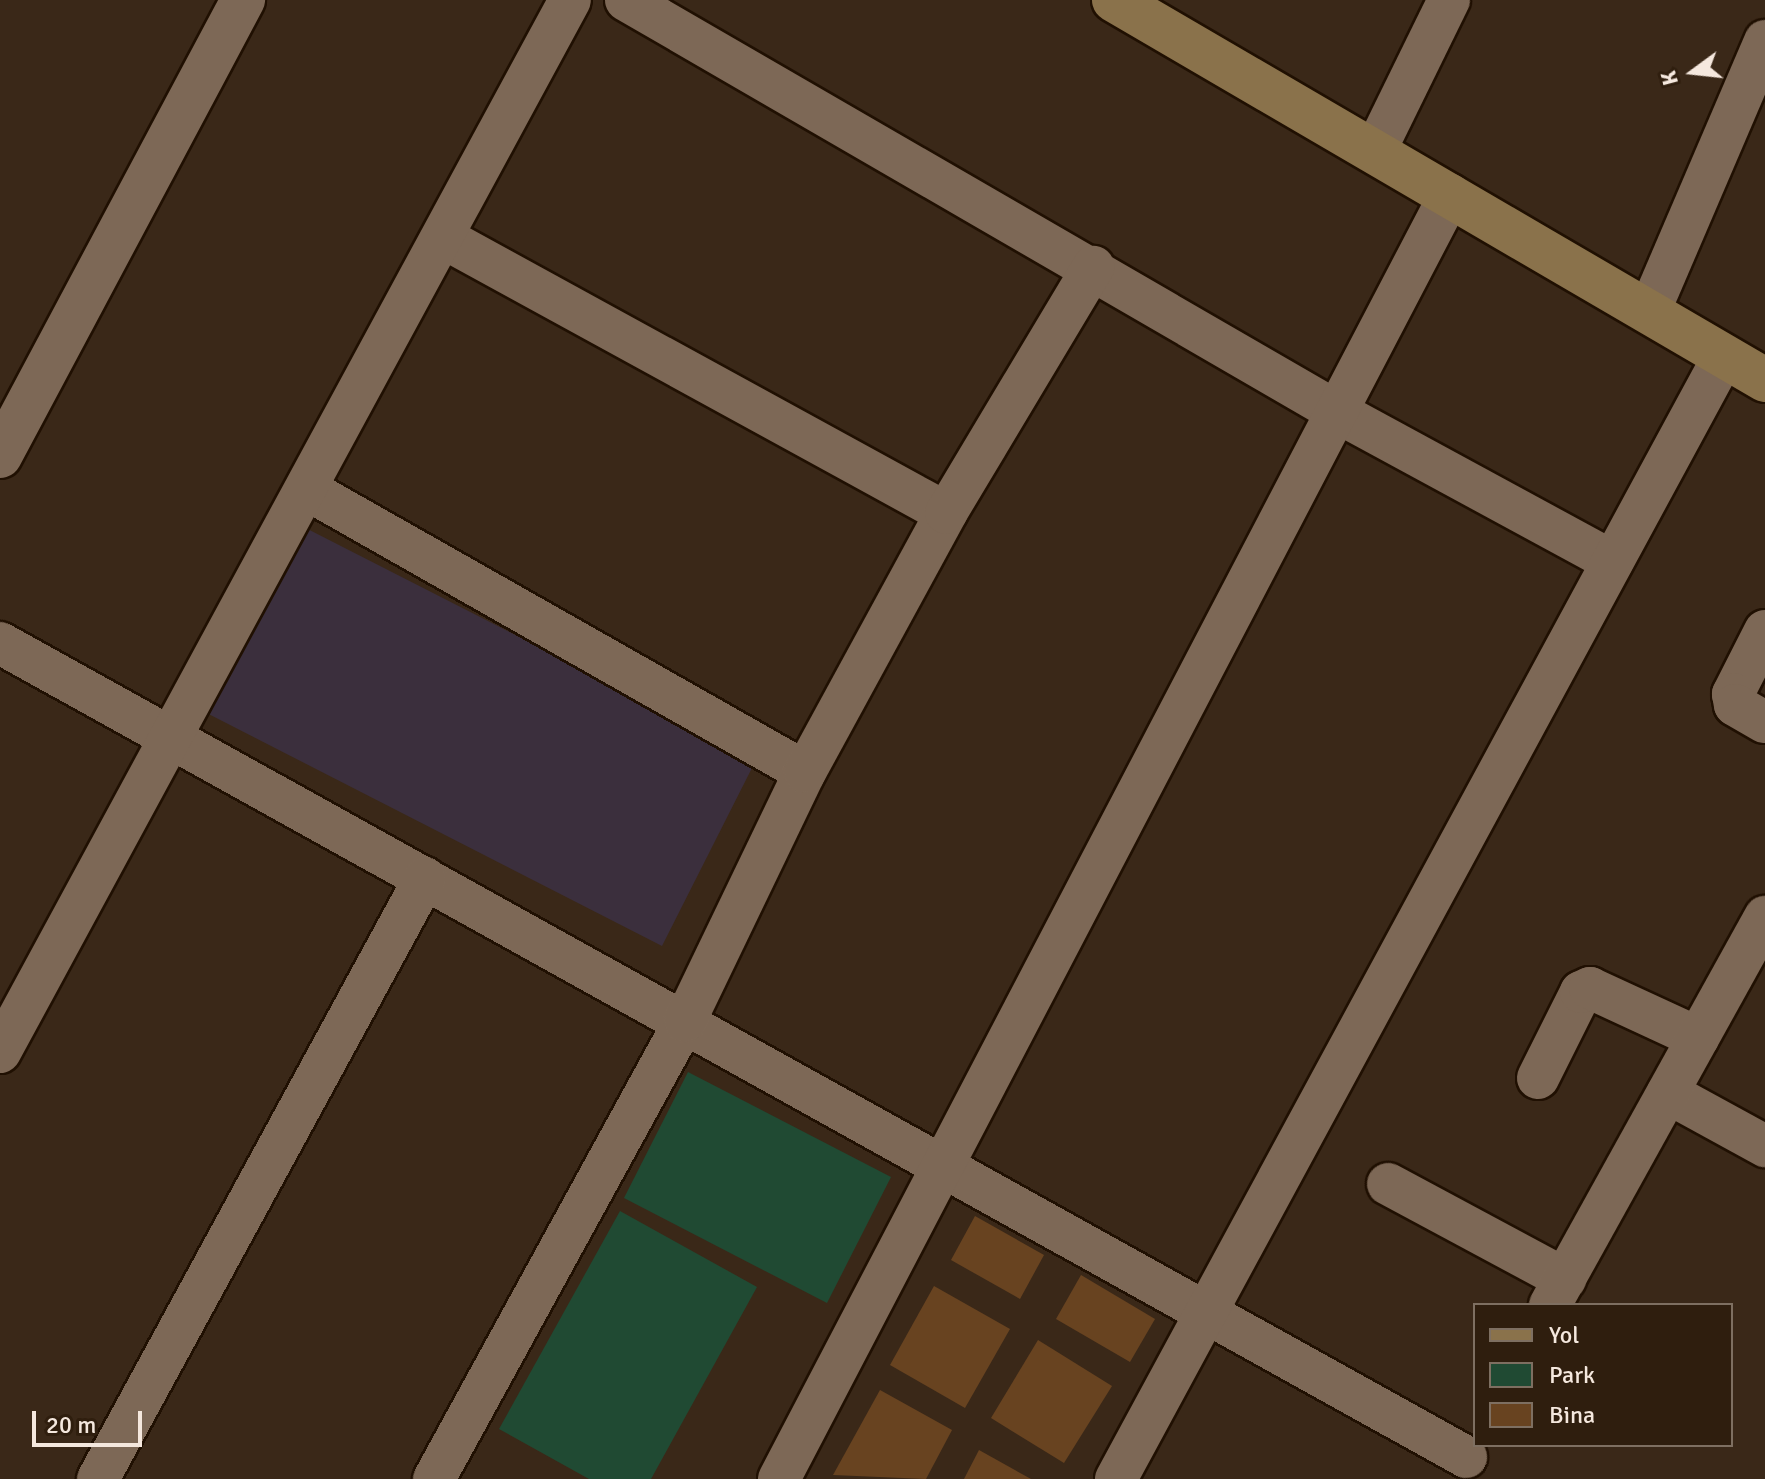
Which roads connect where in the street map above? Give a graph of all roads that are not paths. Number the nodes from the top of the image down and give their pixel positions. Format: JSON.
{"nodes":[{"id":1,"x":243,"y":0,"type":"edge"},
{"id":2,"x":570,"y":0,"type":"edge"},
{"id":3,"x":626,"y":0,"type":"edge"},
{"id":4,"x":1114,"y":0,"type":"edge"},
{"id":5,"x":1449,"y":0,"type":"edge"},
{"id":6,"x":1765,"y":41,"type":"edge"},
{"id":7,"x":1375,"y":151,"type":"junction"},
{"id":8,"x":1450,"y":195,"type":"junction"},
{"id":9,"x":444,"y":238,"type":"junction"},
{"id":10,"x":1093,"y":267,"type":"junction"},
{"id":11,"x":1649,"y":312,"type":"junction"},
{"id":12,"x":1724,"y":356,"type":"junction"},
{"id":13,"x":1765,"y":380,"type":"edge"},
{"id":14,"x":1339,"y":413,"type":"junction"},
{"id":15,"x":0,"y":456,"type":"edge"},
{"id":16,"x":308,"y":490,"type":"junction"},
{"id":17,"x":946,"y":513,"type":"junction"},
{"id":18,"x":1612,"y":561,"type":"junction"},
{"id":19,"x":1765,"y":631,"type":"edge"},
{"id":20,"x":0,"y":643,"type":"edge"},
{"id":21,"x":1765,"y":722,"type":"edge"},
{"id":22,"x":168,"y":736,"type":"junction"},
{"id":23,"x":805,"y":772,"type":"junction"},
{"id":24,"x":425,"y":878,"type":"junction"},
{"id":25,"x":1765,"y":917,"type":"edge"},
{"id":26,"x":685,"y":1021,"type":"junction"},
{"id":27,"x":1698,"y":1038,"type":"junction"},
{"id":28,"x":0,"y":1052,"type":"edge"},
{"id":29,"x":1538,"y":1078,"type":"dead end"},
{"id":30,"x":1668,"y":1093,"type":"junction"},
{"id":31,"x":1765,"y":1146,"type":"edge"},
{"id":32,"x":944,"y":1165,"type":"junction"},
{"id":33,"x":1388,"y":1184,"type":"dead end"},
{"id":34,"x":1557,"y":1292,"type":"edge"},
{"id":35,"x":1207,"y":1310,"type":"junction"},
{"id":36,"x":1465,"y":1459,"type":"edge"},
{"id":37,"x":98,"y":1479,"type":"edge"},
{"id":38,"x":434,"y":1479,"type":"edge"},
{"id":39,"x":779,"y":1479,"type":"edge"},
{"id":40,"x":1116,"y":1479,"type":"edge"}],
"edges":[{"from":1,"to":15,"type":"street"},
{"from":2,"to":9,"type":"street"},
{"from":3,"to":10,"type":"street"},
{"from":4,"to":7,"type":"main road"},
{"from":5,"to":7,"type":"street"},
{"from":6,"to":11,"type":"street"},
{"from":7,"to":8,"type":"main road"},
{"from":8,"to":11,"type":"main road"},
{"from":8,"to":14,"type":"street"},
{"from":9,"to":16,"type":"street"},
{"from":9,"to":17,"type":"street"},
{"from":10,"to":14,"type":"street"},
{"from":10,"to":17,"type":"street"},
{"from":11,"to":12,"type":"main road"},
{"from":12,"to":13,"type":"main road"},
{"from":12,"to":18,"type":"street"},
{"from":14,"to":18,"type":"street"},
{"from":14,"to":32,"type":"street"},
{"from":16,"to":22,"type":"street"},
{"from":16,"to":23,"type":"street"},
{"from":17,"to":23,"type":"street"},
{"from":18,"to":35,"type":"street"},
{"from":19,"to":21,"type":"street"},
{"from":20,"to":22,"type":"street"},
{"from":22,"to":24,"type":"street"},
{"from":22,"to":28,"type":"street"},
{"from":23,"to":26,"type":"street"},
{"from":24,"to":26,"type":"street"},
{"from":24,"to":37,"type":"street"},
{"from":25,"to":27,"type":"street"},
{"from":26,"to":32,"type":"street"},
{"from":26,"to":38,"type":"street"},
{"from":27,"to":29,"type":"street"},
{"from":27,"to":30,"type":"street"},
{"from":30,"to":31,"type":"street"},
{"from":30,"to":34,"type":"street"},
{"from":32,"to":35,"type":"street"},
{"from":32,"to":39,"type":"street"},
{"from":33,"to":34,"type":"street"},
{"from":35,"to":36,"type":"street"},
{"from":35,"to":40,"type":"street"}]}
